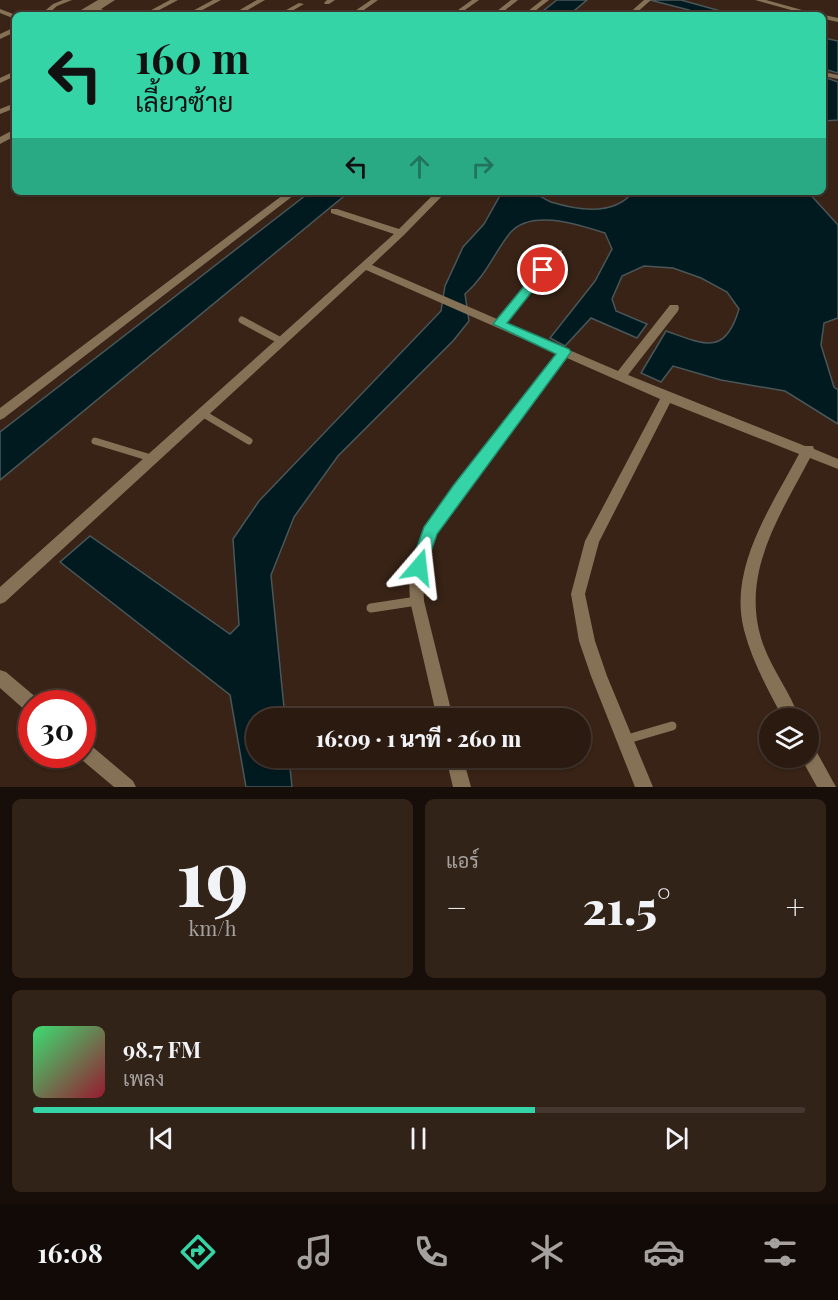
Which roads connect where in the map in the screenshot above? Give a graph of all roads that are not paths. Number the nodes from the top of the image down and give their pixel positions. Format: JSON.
{"nodes":[{"id":1,"x":69,"y":0,"type":"edge"},
{"id":2,"x":103,"y":0,"type":"edge"},
{"id":3,"x":173,"y":0,"type":"edge"},
{"id":4,"x":218,"y":0,"type":"edge"},
{"id":5,"x":262,"y":0,"type":"edge"},
{"id":6,"x":375,"y":0,"type":"edge"},
{"id":7,"x":476,"y":0,"type":"edge"},
{"id":8,"x":515,"y":0,"type":"edge"},
{"id":9,"x":546,"y":0,"type":"edge"},
{"id":10,"x":648,"y":0,"type":"edge"},
{"id":11,"x":758,"y":0,"type":"edge"},
{"id":12,"x":117,"y":1,"type":"edge"},
{"id":13,"x":52,"y":3,"type":"edge"},
{"id":14,"x":301,"y":3,"type":"dead end"},
{"id":15,"x":82,"y":12,"type":"edge"},
{"id":16,"x":94,"y":12,"type":"edge"},
{"id":17,"x":151,"y":12,"type":"edge"},
{"id":18,"x":194,"y":12,"type":"edge"},
{"id":19,"x":240,"y":12,"type":"edge"},
{"id":20,"x":285,"y":12,"type":"edge"},
{"id":21,"x":357,"y":12,"type":"edge"},
{"id":22,"x":458,"y":12,"type":"edge"},
{"id":23,"x":499,"y":12,"type":"edge"},
{"id":24,"x":530,"y":12,"type":"edge"},
{"id":25,"x":634,"y":12,"type":"edge"},
{"id":26,"x":797,"y":12,"type":"edge"},
{"id":27,"x":289,"y":195,"type":"edge"},
{"id":28,"x":438,"y":195,"type":"edge"},
{"id":29,"x":334,"y":211,"type":"dead end"},
{"id":30,"x":401,"y":233,"type":"junction"},
{"id":31,"x":558,"y":252,"type":"dead end"},
{"id":32,"x":364,"y":265,"type":"junction"},
{"id":33,"x":674,"y":308,"type":"dead end"},
{"id":34,"x":242,"y":320,"type":"dead end"},
{"id":35,"x":499,"y":324,"type":"junction"},
{"id":36,"x":281,"y":341,"type":"junction"},
{"id":37,"x":565,"y":352,"type":"junction"},
{"id":38,"x":620,"y":376,"type":"junction"},
{"id":39,"x":667,"y":397,"type":"junction"},
{"id":40,"x":202,"y":413,"type":"junction"},
{"id":41,"x":0,"y":415,"type":"edge"},
{"id":42,"x":95,"y":441,"type":"dead end"},
{"id":43,"x":249,"y":441,"type":"dead end"},
{"id":44,"x":808,"y":450,"type":"junction"},
{"id":45,"x":151,"y":458,"type":"junction"},
{"id":46,"x":838,"y":464,"type":"edge"},
{"id":47,"x":0,"y":597,"type":"edge"},
{"id":48,"x":417,"y":601,"type":"junction"},
{"id":49,"x":371,"y":608,"type":"dead end"},
{"id":50,"x":0,"y":678,"type":"edge"},
{"id":51,"x":18,"y":693,"type":"edge"},
{"id":52,"x":443,"y":708,"type":"edge"},
{"id":53,"x":786,"y":708,"type":"edge"},
{"id":54,"x":672,"y":726,"type":"dead end"},
{"id":55,"x":624,"y":740,"type":"junction"},
{"id":56,"x":96,"y":761,"type":"edge"},
{"id":57,"x":457,"y":768,"type":"edge"},
{"id":58,"x":816,"y":768,"type":"edge"},
{"id":59,"x":127,"y":787,"type":"edge"},
{"id":60,"x":462,"y":787,"type":"edge"},
{"id":61,"x":644,"y":787,"type":"edge"},
{"id":62,"x":826,"y":787,"type":"edge"}],
"edges":[{"from":1,"to":13,"type":"street"},
{"from":2,"to":15,"type":"street"},
{"from":3,"to":17,"type":"street"},
{"from":4,"to":18,"type":"street"},
{"from":5,"to":19,"type":"street"},
{"from":6,"to":21,"type":"street"},
{"from":7,"to":22,"type":"street"},
{"from":8,"to":23,"type":"street"},
{"from":9,"to":24,"type":"street"},
{"from":10,"to":25,"type":"street"},
{"from":11,"to":26,"type":"street"},
{"from":12,"to":16,"type":"street"},
{"from":14,"to":20,"type":"street"},
{"from":27,"to":41,"type":"street"},
{"from":28,"to":30,"type":"street"},
{"from":29,"to":30,"type":"street"},
{"from":30,"to":32,"type":"street"},
{"from":31,"to":35,"type":"street"},
{"from":32,"to":35,"type":"street"},
{"from":32,"to":36,"type":"street"},
{"from":33,"to":38,"type":"street"},
{"from":34,"to":36,"type":"lane"},
{"from":35,"to":37,"type":"street"},
{"from":36,"to":40,"type":"street"},
{"from":37,"to":38,"type":"street"},
{"from":37,"to":48,"type":"street"},
{"from":38,"to":39,"type":"street"},
{"from":39,"to":44,"type":"street"},
{"from":39,"to":55,"type":"street"},
{"from":40,"to":43,"type":"lane"},
{"from":40,"to":45,"type":"street"},
{"from":42,"to":45,"type":"lane"},
{"from":44,"to":46,"type":"street"},
{"from":44,"to":53,"type":"street"},
{"from":45,"to":47,"type":"street"},
{"from":48,"to":49,"type":"lane"},
{"from":48,"to":52,"type":"street"},
{"from":50,"to":51,"type":"street"},
{"from":54,"to":55,"type":"lane"},
{"from":55,"to":61,"type":"street"},
{"from":56,"to":59,"type":"street"},
{"from":57,"to":60,"type":"street"},
{"from":58,"to":62,"type":"street"}]}
